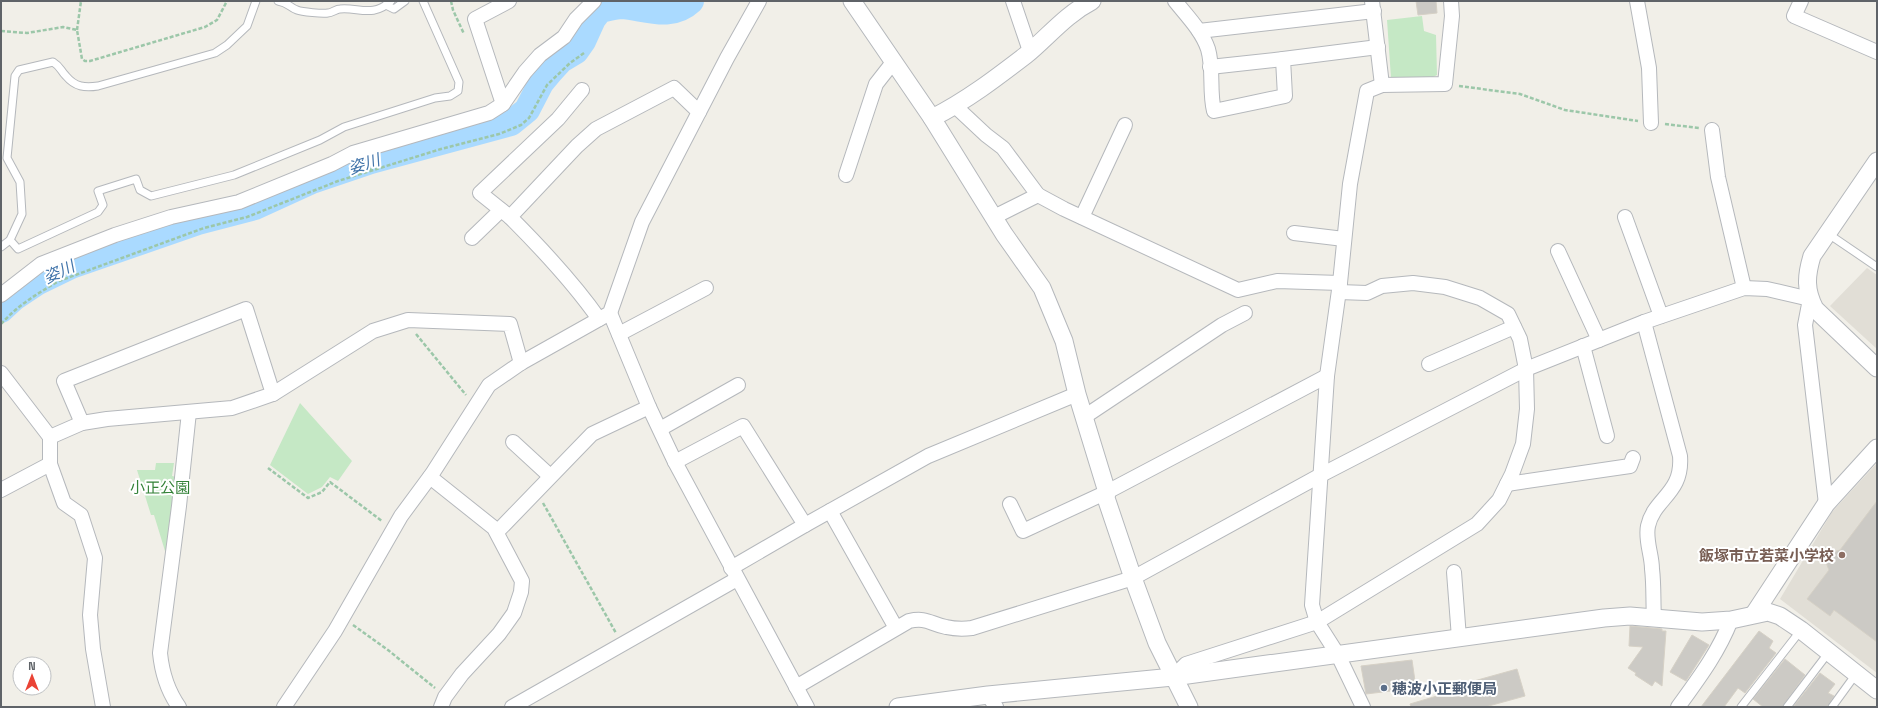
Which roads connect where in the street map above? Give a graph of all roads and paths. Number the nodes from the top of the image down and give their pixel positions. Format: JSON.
{"nodes":[{"id":1,"x":81,"y":1,"type":"edge"},
{"id":2,"x":227,"y":1,"type":"edge"},
{"id":3,"x":256,"y":1,"type":"edge"},
{"id":4,"x":278,"y":1,"type":"edge"},
{"id":5,"x":405,"y":1,"type":"edge"},
{"id":6,"x":423,"y":1,"type":"edge"},
{"id":7,"x":509,"y":1,"type":"edge"},
{"id":8,"x":594,"y":1,"type":"edge"},
{"id":9,"x":759,"y":1,"type":"edge"},
{"id":10,"x":852,"y":1,"type":"edge"},
{"id":11,"x":1013,"y":1,"type":"edge"},
{"id":12,"x":1092,"y":1,"type":"edge"},
{"id":13,"x":1175,"y":1,"type":"edge"},
{"id":14,"x":1451,"y":1,"type":"edge"},
{"id":15,"x":1637,"y":1,"type":"edge"},
{"id":16,"x":1801,"y":1,"type":"edge"},
{"id":17,"x":389,"y":3,"type":"edge"},
{"id":18,"x":1072,"y":5,"type":"edge"},
{"id":19,"x":1373,"y":6,"type":"edge"},
{"id":20,"x":77,"y":30,"type":"junction"},
{"id":21,"x":1,"y":31,"type":"edge"},
{"id":22,"x":1199,"y":31,"type":"junction"},
{"id":23,"x":1378,"y":47,"type":"junction"},
{"id":24,"x":1876,"y":48,"type":"edge"},
{"id":25,"x":1030,"y":51,"type":"junction"},
{"id":26,"x":1283,"y":59,"type":"junction"},
{"id":27,"x":894,"y":61,"type":"junction"},
{"id":28,"x":1210,"y":67,"type":"junction"},
{"id":29,"x":1445,"y":84,"type":"junction"},
{"id":30,"x":1382,"y":86,"type":"junction"},
{"id":31,"x":582,"y":90,"type":"dead end"},
{"id":32,"x":503,"y":104,"type":"junction"},
{"id":33,"x":956,"y":106,"type":"junction"},
{"id":34,"x":699,"y":112,"type":"junction"},
{"id":35,"x":932,"y":118,"type":"junction"},
{"id":36,"x":1651,"y":123,"type":"junction"},
{"id":37,"x":1125,"y":124,"type":"dead end"},
{"id":38,"x":1712,"y":130,"type":"joint"},
{"id":39,"x":1877,"y":161,"type":"edge"},
{"id":40,"x":371,"y":170,"type":"dead end"},
{"id":41,"x":846,"y":175,"type":"dead end"},
{"id":42,"x":1038,"y":195,"type":"junction"},
{"id":43,"x":505,"y":214,"type":"junction"},
{"id":44,"x":994,"y":218,"type":"junction"},
{"id":45,"x":1082,"y":218,"type":"junction"},
{"id":46,"x":1625,"y":218,"type":"dead end"},
{"id":47,"x":1294,"y":233,"type":"dead end"},
{"id":48,"x":1827,"y":233,"type":"junction"},
{"id":49,"x":472,"y":238,"type":"dead end"},
{"id":50,"x":1344,"y":239,"type":"junction"},
{"id":51,"x":10,"y":240,"type":"junction"},
{"id":52,"x":1,"y":247,"type":"edge"},
{"id":53,"x":1558,"y":251,"type":"dead end"},
{"id":54,"x":1877,"y":267,"type":"edge"},
{"id":55,"x":706,"y":288,"type":"dead end"},
{"id":56,"x":1339,"y":288,"type":"junction"},
{"id":57,"x":1744,"y":288,"type":"junction"},
{"id":58,"x":1,"y":295,"type":"edge"},
{"id":59,"x":1810,"y":299,"type":"junction"},
{"id":60,"x":1245,"y":313,"type":"dead end"},
{"id":61,"x":605,"y":316,"type":"junction"},
{"id":62,"x":1661,"y":316,"type":"junction"},
{"id":63,"x":408,"y":320,"type":"junction"},
{"id":64,"x":1644,"y":322,"type":"junction"},
{"id":65,"x":1,"y":324,"type":"edge"},
{"id":66,"x":1514,"y":327,"type":"junction"},
{"id":67,"x":619,"y":334,"type":"junction"},
{"id":68,"x":1599,"y":340,"type":"junction"},
{"id":69,"x":1583,"y":346,"type":"junction"},
{"id":70,"x":521,"y":363,"type":"junction"},
{"id":71,"x":1429,"y":364,"type":"dead end"},
{"id":72,"x":1877,"y":368,"type":"edge"},
{"id":73,"x":1526,"y":370,"type":"junction"},
{"id":74,"x":1,"y":373,"type":"edge"},
{"id":75,"x":1327,"y":376,"type":"junction"},
{"id":76,"x":738,"y":385,"type":"dead end"},
{"id":77,"x":273,"y":394,"type":"junction"},
{"id":78,"x":1077,"y":394,"type":"junction"},
{"id":79,"x":476,"y":404,"type":"junction"},
{"id":80,"x":649,"y":407,"type":"junction"},
{"id":81,"x":189,"y":412,"type":"junction"},
{"id":82,"x":1084,"y":417,"type":"junction"},
{"id":83,"x":82,"y":423,"type":"junction"},
{"id":84,"x":660,"y":430,"type":"junction"},
{"id":85,"x":1607,"y":436,"type":"dead end"},
{"id":86,"x":50,"y":437,"type":"junction"},
{"id":87,"x":513,"y":442,"type":"dead end"},
{"id":88,"x":1877,"y":448,"type":"edge"},
{"id":89,"x":1633,"y":458,"type":"dead end"},
{"id":90,"x":675,"y":462,"type":"junction"},
{"id":91,"x":50,"y":464,"type":"junction"},
{"id":92,"x":268,"y":468,"type":"dead end"},
{"id":93,"x":550,"y":476,"type":"junction"},
{"id":94,"x":1321,"y":476,"type":"junction"},
{"id":95,"x":430,"y":477,"type":"junction"},
{"id":96,"x":1507,"y":484,"type":"junction"},
{"id":97,"x":1,"y":490,"type":"edge"},
{"id":98,"x":536,"y":490,"type":"junction"},
{"id":99,"x":1107,"y":492,"type":"junction"},
{"id":100,"x":1010,"y":504,"type":"dead end"},
{"id":101,"x":1826,"y":504,"type":"junction"},
{"id":102,"x":830,"y":511,"type":"junction"},
{"id":103,"x":805,"y":525,"type":"junction"},
{"id":104,"x":394,"y":530,"type":"junction"},
{"id":105,"x":497,"y":532,"type":"junction"},
{"id":106,"x":1454,"y":572,"type":"dead end"},
{"id":107,"x":734,"y":574,"type":"junction"},
{"id":108,"x":1133,"y":578,"type":"junction"},
{"id":109,"x":1754,"y":614,"type":"junction"},
{"id":110,"x":343,"y":618,"type":"junction"},
{"id":111,"x":1654,"y":618,"type":"junction"},
{"id":112,"x":1731,"y":620,"type":"junction"},
{"id":113,"x":1317,"y":622,"type":"junction"},
{"id":114,"x":896,"y":628,"type":"junction"},
{"id":115,"x":1801,"y":630,"type":"junction"},
{"id":116,"x":1459,"y":638,"type":"junction"},
{"id":117,"x":622,"y":644,"type":"junction"},
{"id":118,"x":1829,"y":652,"type":"junction"},
{"id":119,"x":1338,"y":655,"type":"junction"},
{"id":120,"x":1857,"y":674,"type":"junction"},
{"id":121,"x":1174,"y":677,"type":"junction"},
{"id":122,"x":796,"y":687,"type":"junction"},
{"id":123,"x":1877,"y":690,"type":"edge"},
{"id":124,"x":992,"y":701,"type":"edge"},
{"id":125,"x":443,"y":702,"type":"edge"},
{"id":126,"x":103,"y":707,"type":"edge"},
{"id":127,"x":179,"y":707,"type":"edge"},
{"id":128,"x":284,"y":707,"type":"edge"},
{"id":129,"x":512,"y":707,"type":"edge"},
{"id":130,"x":807,"y":707,"type":"edge"},
{"id":131,"x":898,"y":707,"type":"edge"},
{"id":132,"x":1189,"y":707,"type":"edge"},
{"id":133,"x":1363,"y":707,"type":"edge"},
{"id":134,"x":1678,"y":707,"type":"edge"},
{"id":135,"x":1741,"y":707,"type":"edge"},
{"id":136,"x":1787,"y":707,"type":"edge"},
{"id":137,"x":1832,"y":707,"type":"edge"}],
"edges":[{"from":1,"to":20,"type":"path"},
{"from":2,"to":20,"type":"path"},
{"from":3,"to":51,"type":"lane"},
{"from":4,"to":17,"type":"lane"},
{"from":5,"to":17,"type":"lane"},
{"from":6,"to":51,"type":"lane"},
{"from":7,"to":32,"type":"street"},
{"from":8,"to":32,"type":"street"},
{"from":9,"to":34,"type":"street"},
{"from":10,"to":27,"type":"street"},
{"from":11,"to":25,"type":"street"},
{"from":12,"to":18,"type":"street"},
{"from":13,"to":22,"type":"street"},
{"from":14,"to":29,"type":"street"},
{"from":15,"to":36,"type":"street"},
{"from":16,"to":24,"type":"street"},
{"from":18,"to":25,"type":"street"},
{"from":19,"to":22,"type":"street"},
{"from":19,"to":23,"type":"street"},
{"from":20,"to":21,"type":"path"},
{"from":22,"to":28,"type":"street"},
{"from":23,"to":26,"type":"street"},
{"from":23,"to":30,"type":"street"},
{"from":25,"to":33,"type":"street"},
{"from":26,"to":28,"type":"street"},
{"from":26,"to":28,"type":"street"},
{"from":27,"to":35,"type":"street"},
{"from":27,"to":41,"type":"street"},
{"from":29,"to":30,"type":"street"},
{"from":29,"to":36,"type":"path"},
{"from":30,"to":50,"type":"street"},
{"from":31,"to":43,"type":"street"},
{"from":32,"to":58,"type":"street"},
{"from":33,"to":35,"type":"street"},
{"from":33,"to":42,"type":"street"},
{"from":34,"to":43,"type":"street"},
{"from":34,"to":61,"type":"street"},
{"from":35,"to":44,"type":"street"},
{"from":36,"to":38,"type":"path"},
{"from":37,"to":45,"type":"street"},
{"from":38,"to":57,"type":"street"},
{"from":39,"to":48,"type":"street"},
{"from":40,"to":65,"type":"path"},
{"from":42,"to":44,"type":"street"},
{"from":42,"to":45,"type":"street"},
{"from":43,"to":49,"type":"street"},
{"from":43,"to":61,"type":"street"},
{"from":44,"to":78,"type":"street"},
{"from":45,"to":56,"type":"street"},
{"from":46,"to":62,"type":"street"},
{"from":47,"to":50,"type":"street"},
{"from":48,"to":54,"type":"lane"},
{"from":48,"to":59,"type":"street"},
{"from":50,"to":56,"type":"street"},
{"from":51,"to":52,"type":"lane"},
{"from":53,"to":68,"type":"street"},
{"from":55,"to":67,"type":"street"},
{"from":56,"to":66,"type":"street"},
{"from":56,"to":75,"type":"street"},
{"from":57,"to":59,"type":"street"},
{"from":57,"to":62,"type":"street"},
{"from":59,"to":72,"type":"street"},
{"from":59,"to":101,"type":"street"},
{"from":60,"to":82,"type":"street"},
{"from":61,"to":67,"type":"street"},
{"from":61,"to":70,"type":"street"},
{"from":62,"to":64,"type":"street"},
{"from":63,"to":70,"type":"street"},
{"from":63,"to":77,"type":"street"},
{"from":63,"to":79,"type":"path"},
{"from":64,"to":68,"type":"street"},
{"from":64,"to":111,"type":"street"},
{"from":66,"to":71,"type":"street"},
{"from":66,"to":73,"type":"street"},
{"from":67,"to":80,"type":"street"},
{"from":68,"to":69,"type":"street"},
{"from":69,"to":73,"type":"street"},
{"from":69,"to":85,"type":"street"},
{"from":70,"to":79,"type":"street"},
{"from":73,"to":94,"type":"street"},
{"from":73,"to":96,"type":"street"},
{"from":74,"to":86,"type":"street"},
{"from":75,"to":94,"type":"street"},
{"from":75,"to":99,"type":"street"},
{"from":76,"to":84,"type":"street"},
{"from":77,"to":81,"type":"street"},
{"from":77,"to":83,"type":"street"},
{"from":78,"to":82,"type":"street"},
{"from":78,"to":102,"type":"street"},
{"from":79,"to":95,"type":"street"},
{"from":80,"to":84,"type":"street"},
{"from":80,"to":93,"type":"street"},
{"from":81,"to":83,"type":"street"},
{"from":81,"to":127,"type":"street"},
{"from":82,"to":99,"type":"street"},
{"from":83,"to":86,"type":"street"},
{"from":84,"to":90,"type":"street"},
{"from":86,"to":91,"type":"street"},
{"from":87,"to":93,"type":"street"},
{"from":88,"to":101,"type":"street"},
{"from":89,"to":96,"type":"street"},
{"from":90,"to":103,"type":"street"},
{"from":90,"to":107,"type":"street"},
{"from":91,"to":97,"type":"street"},
{"from":91,"to":126,"type":"street"},
{"from":92,"to":104,"type":"path"},
{"from":93,"to":98,"type":"street"},
{"from":94,"to":108,"type":"street"},
{"from":94,"to":113,"type":"street"},
{"from":95,"to":104,"type":"street"},
{"from":95,"to":105,"type":"street"},
{"from":96,"to":113,"type":"street"},
{"from":98,"to":105,"type":"street"},
{"from":98,"to":117,"type":"path"},
{"from":99,"to":100,"type":"street"},
{"from":99,"to":108,"type":"street"},
{"from":101,"to":109,"type":"street"},
{"from":102,"to":103,"type":"street"},
{"from":102,"to":114,"type":"street"},
{"from":103,"to":107,"type":"street"},
{"from":104,"to":110,"type":"street"},
{"from":105,"to":125,"type":"street"},
{"from":106,"to":116,"type":"street"},
{"from":107,"to":117,"type":"street"},
{"from":107,"to":122,"type":"street"},
{"from":108,"to":114,"type":"street"},
{"from":108,"to":121,"type":"street"},
{"from":109,"to":112,"type":"street"},
{"from":109,"to":115,"type":"street"},
{"from":110,"to":125,"type":"path"},
{"from":110,"to":128,"type":"street"},
{"from":111,"to":112,"type":"street"},
{"from":111,"to":116,"type":"street"},
{"from":112,"to":134,"type":"street"},
{"from":113,"to":119,"type":"street"},
{"from":113,"to":121,"type":"street"},
{"from":114,"to":122,"type":"street"},
{"from":115,"to":118,"type":"street"},
{"from":115,"to":135,"type":"lane"},
{"from":116,"to":119,"type":"street"},
{"from":117,"to":129,"type":"street"},
{"from":118,"to":120,"type":"street"},
{"from":118,"to":136,"type":"lane"},
{"from":119,"to":121,"type":"street"},
{"from":119,"to":133,"type":"street"},
{"from":120,"to":123,"type":"street"},
{"from":120,"to":137,"type":"lane"},
{"from":121,"to":124,"type":"street"},
{"from":121,"to":132,"type":"street"},
{"from":122,"to":130,"type":"street"},
{"from":124,"to":131,"type":"street"}]}
